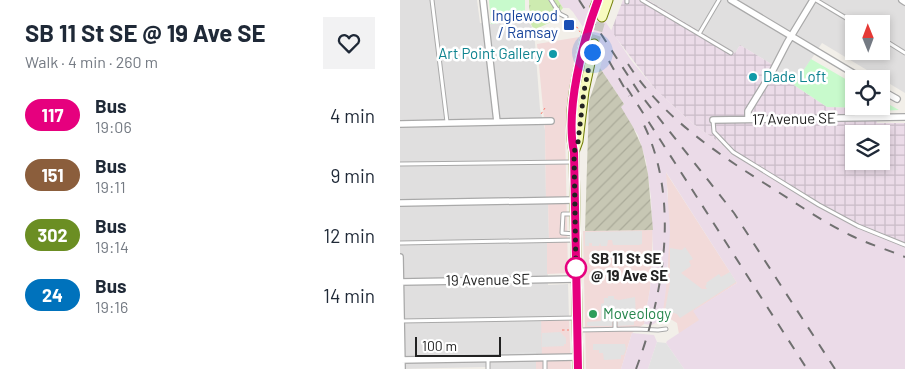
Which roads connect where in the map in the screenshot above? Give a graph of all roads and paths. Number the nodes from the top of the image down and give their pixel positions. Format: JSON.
{"nodes":[{"id":1,"x":432,"y":0,"type":"edge"},
{"id":2,"x":483,"y":0,"type":"edge"},
{"id":3,"x":551,"y":0,"type":"edge"},
{"id":4,"x":608,"y":0,"type":"edge"},
{"id":5,"x":642,"y":0,"type":"edge"},
{"id":6,"x":719,"y":0,"type":"edge"},
{"id":7,"x":730,"y":0,"type":"edge"},
{"id":8,"x":815,"y":0,"type":"edge"},
{"id":9,"x":566,"y":16,"type":"dead end"},
{"id":10,"x":602,"y":17,"type":"tunnel mouth"},
{"id":11,"x":845,"y":18,"type":"edge"},
{"id":12,"x":567,"y":31,"type":"dead end"},
{"id":13,"x":583,"y":32,"type":"joint"},
{"id":14,"x":699,"y":34,"type":"junction"},
{"id":15,"x":791,"y":36,"type":"junction"},
{"id":16,"x":890,"y":43,"type":"edge"},
{"id":17,"x":594,"y":44,"type":"tunnel mouth"},
{"id":18,"x":905,"y":52,"type":"edge"},
{"id":19,"x":731,"y":53,"type":"dead end"},
{"id":20,"x":848,"y":70,"type":"edge"},
{"id":21,"x":771,"y":74,"type":"dead end"},
{"id":22,"x":768,"y":80,"type":"dead end"},
{"id":23,"x":890,"y":95,"type":"edge"},
{"id":24,"x":897,"y":99,"type":"dead end"},
{"id":25,"x":544,"y":108,"type":"dead end"},
{"id":26,"x":541,"y":114,"type":"dead end"},
{"id":27,"x":905,"y":117,"type":"edge"},
{"id":28,"x":748,"y":119,"type":"junction"},
{"id":29,"x":713,"y":120,"type":"joint"},
{"id":30,"x":551,"y":121,"type":"dead end"},
{"id":31,"x":497,"y":122,"type":"junction"},
{"id":32,"x":447,"y":123,"type":"junction"},
{"id":33,"x":400,"y":124,"type":"edge"},
{"id":34,"x":574,"y":152,"type":"junction"},
{"id":35,"x":574,"y":162,"type":"junction"},
{"id":36,"x":400,"y":164,"type":"edge"},
{"id":37,"x":575,"y":200,"type":"junction"},
{"id":38,"x":400,"y":204,"type":"edge"},
{"id":39,"x":576,"y":237,"type":"junction"},
{"id":40,"x":400,"y":242,"type":"edge"},
{"id":41,"x":905,"y":245,"type":"edge"},
{"id":42,"x":400,"y":258,"type":"edge"},
{"id":43,"x":576,"y":279,"type":"junction"},
{"id":44,"x":400,"y":282,"type":"edge"},
{"id":45,"x":615,"y":314,"type":"dead end"},
{"id":46,"x":577,"y":318,"type":"junction"},
{"id":47,"x":401,"y":321,"type":"edge"},
{"id":48,"x":666,"y":328,"type":"dead end"},
{"id":49,"x":615,"y":329,"type":"junction"},
{"id":50,"x":562,"y":330,"type":"dead end"},
{"id":51,"x":574,"y":330,"type":"junction"},
{"id":52,"x":578,"y":357,"type":"junction"},
{"id":53,"x":488,"y":358,"type":"junction"},
{"id":54,"x":545,"y":358,"type":"junction"},
{"id":55,"x":401,"y":360,"type":"edge"},
{"id":56,"x":402,"y":369,"type":"edge"},
{"id":57,"x":488,"y":369,"type":"edge"},
{"id":58,"x":545,"y":369,"type":"edge"},
{"id":59,"x":578,"y":369,"type":"edge"}],
"edges":[{"from":1,"to":32,"type":"lane"},
{"from":2,"to":31,"type":"street"},
{"from":3,"to":9,"type":"lane"},
{"from":4,"to":10,"type":"street"},
{"from":5,"to":14,"type":"lane"},
{"from":6,"to":14,"type":"lane"},
{"from":7,"to":15,"type":"street"},
{"from":8,"to":11,"type":"lane"},
{"from":8,"to":15,"type":"street"},
{"from":12,"to":13,"type":"path"},
{"from":13,"to":34,"type":"street"},
{"from":14,"to":19,"type":"lane"},
{"from":15,"to":20,"type":"street"},
{"from":15,"to":21,"type":"street"},
{"from":16,"to":18,"type":"lane"},
{"from":17,"to":34,"type":"street"},
{"from":22,"to":28,"type":"street"},
{"from":23,"to":24,"type":"street"},
{"from":25,"to":26,"type":"path"},
{"from":27,"to":28,"type":"street","name":"17 Avenue SE"},
{"from":28,"to":29,"type":"street","name":"17 Avenue SE"},
{"from":29,"to":41,"type":"lane"},
{"from":30,"to":31,"type":"street"},
{"from":31,"to":32,"type":"street"},
{"from":32,"to":33,"type":"street"},
{"from":34,"to":35,"type":"street"},
{"from":35,"to":36,"type":"lane"},
{"from":35,"to":37,"type":"street"},
{"from":37,"to":38,"type":"street"},
{"from":37,"to":39,"type":"street"},
{"from":39,"to":40,"type":"lane"},
{"from":39,"to":43,"type":"street"},
{"from":42,"to":44,"type":"street"},
{"from":43,"to":44,"type":"street","name":"19 Avenue SE"},
{"from":43,"to":46,"type":"street"},
{"from":44,"to":47,"type":"street"},
{"from":45,"to":49,"type":"lane"},
{"from":46,"to":47,"type":"lane"},
{"from":46,"to":51,"type":"street"},
{"from":47,"to":55,"type":"street"},
{"from":48,"to":49,"type":"lane"},
{"from":49,"to":51,"type":"lane"},
{"from":50,"to":51,"type":"path"},
{"from":51,"to":52,"type":"street"},
{"from":52,"to":54,"type":"street"},
{"from":52,"to":59,"type":"street"},
{"from":53,"to":54,"type":"street"},
{"from":53,"to":55,"type":"street"},
{"from":53,"to":57,"type":"lane"},
{"from":54,"to":58,"type":"lane"},
{"from":55,"to":56,"type":"street"}]}
